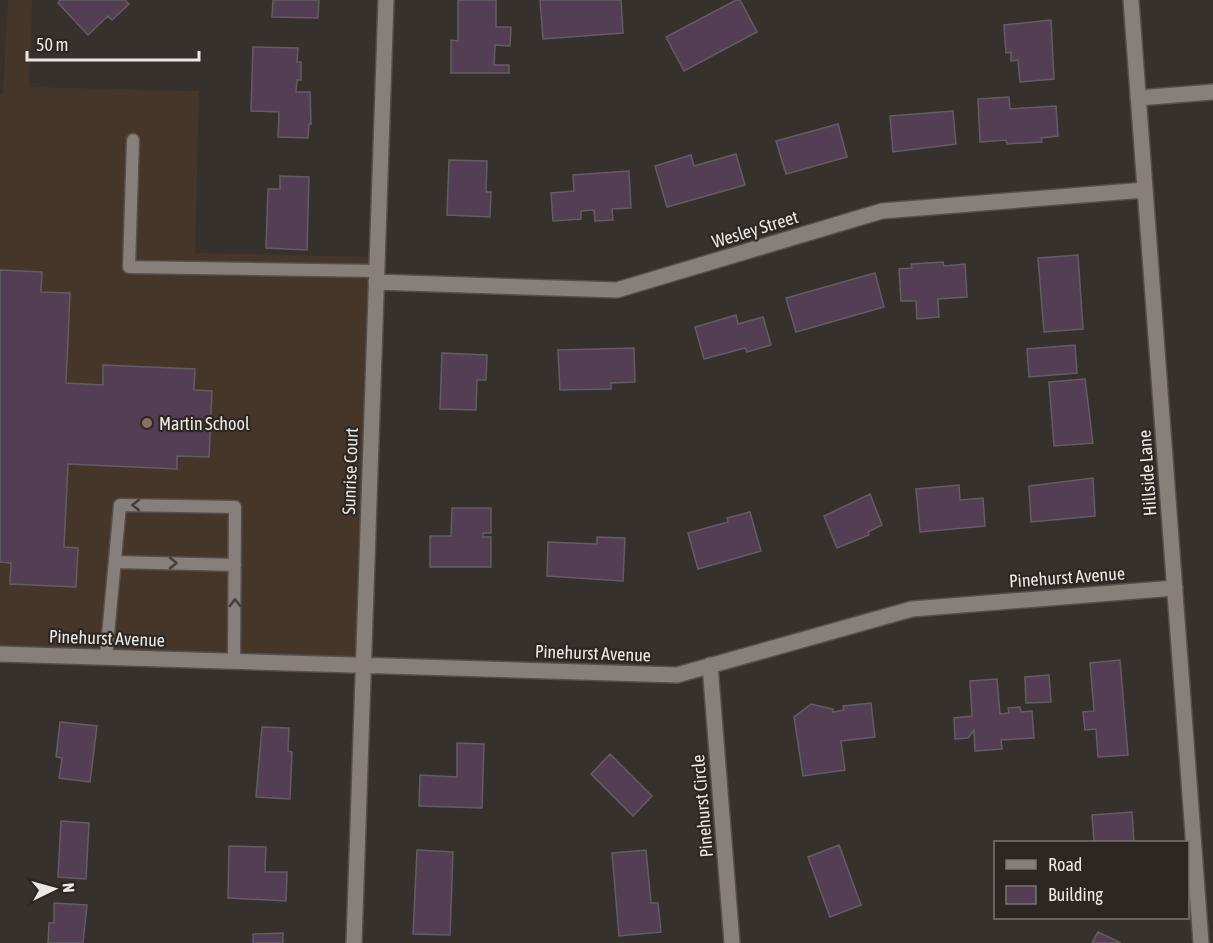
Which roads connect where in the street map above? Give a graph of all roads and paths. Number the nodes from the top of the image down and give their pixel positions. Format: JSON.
{"nodes":[{"id":1,"x":386,"y":0,"type":"edge"},
{"id":2,"x":1131,"y":0,"type":"edge"},
{"id":3,"x":1213,"y":92,"type":"edge"},
{"id":4,"x":1138,"y":98,"type":"junction"},
{"id":5,"x":133,"y":140,"type":"dead end"},
{"id":6,"x":1145,"y":190,"type":"junction"},
{"id":7,"x":376,"y":276,"type":"junction"},
{"id":8,"x":115,"y":562,"type":"junction"},
{"id":9,"x":235,"y":565,"type":"junction"},
{"id":10,"x":1175,"y":588,"type":"junction"},
{"id":11,"x":0,"y":654,"type":"edge"},
{"id":12,"x":106,"y":657,"type":"junction"},
{"id":13,"x":234,"y":661,"type":"junction"},
{"id":14,"x":710,"y":665,"type":"junction"},
{"id":15,"x":363,"y":666,"type":"junction"},
{"id":16,"x":1206,"y":889,"type":"edge"},
{"id":17,"x":354,"y":943,"type":"edge"},
{"id":18,"x":732,"y":943,"type":"edge"},
{"id":19,"x":1201,"y":943,"type":"edge"}],
"edges":[{"from":1,"to":7,"type":"street","name":"Sunrise Court"},
{"from":2,"to":4,"type":"street","name":"Hillside Lane"},
{"from":3,"to":4,"type":"street"},
{"from":4,"to":6,"type":"street","name":"Hillside Lane"},
{"from":5,"to":7,"type":"lane"},
{"from":6,"to":7,"type":"street","name":"Wesley Street"},
{"from":6,"to":10,"type":"street","name":"Hillside Lane"},
{"from":7,"to":15,"type":"street","name":"Sunrise Court"},
{"from":8,"to":9,"type":"lane","one_way":true},
{"from":9,"to":8,"type":"lane","one_way":true},
{"from":8,"to":12,"type":"lane"},
{"from":13,"to":9,"type":"lane","one_way":true},
{"from":10,"to":14,"type":"street","name":"Pinehurst Avenue"},
{"from":10,"to":16,"type":"street","name":"Hillside Lane"},
{"from":11,"to":12,"type":"street","name":"Pinehurst Avenue"},
{"from":12,"to":13,"type":"street","name":"Pinehurst Avenue"},
{"from":13,"to":15,"type":"street","name":"Pinehurst Avenue"},
{"from":14,"to":15,"type":"street","name":"Pinehurst Avenue"},
{"from":14,"to":18,"type":"street","name":"Pinehurst Circle"},
{"from":15,"to":17,"type":"street","name":"Sunrise Court"},
{"from":16,"to":19,"type":"street","name":"Hillside Lane"}]}
